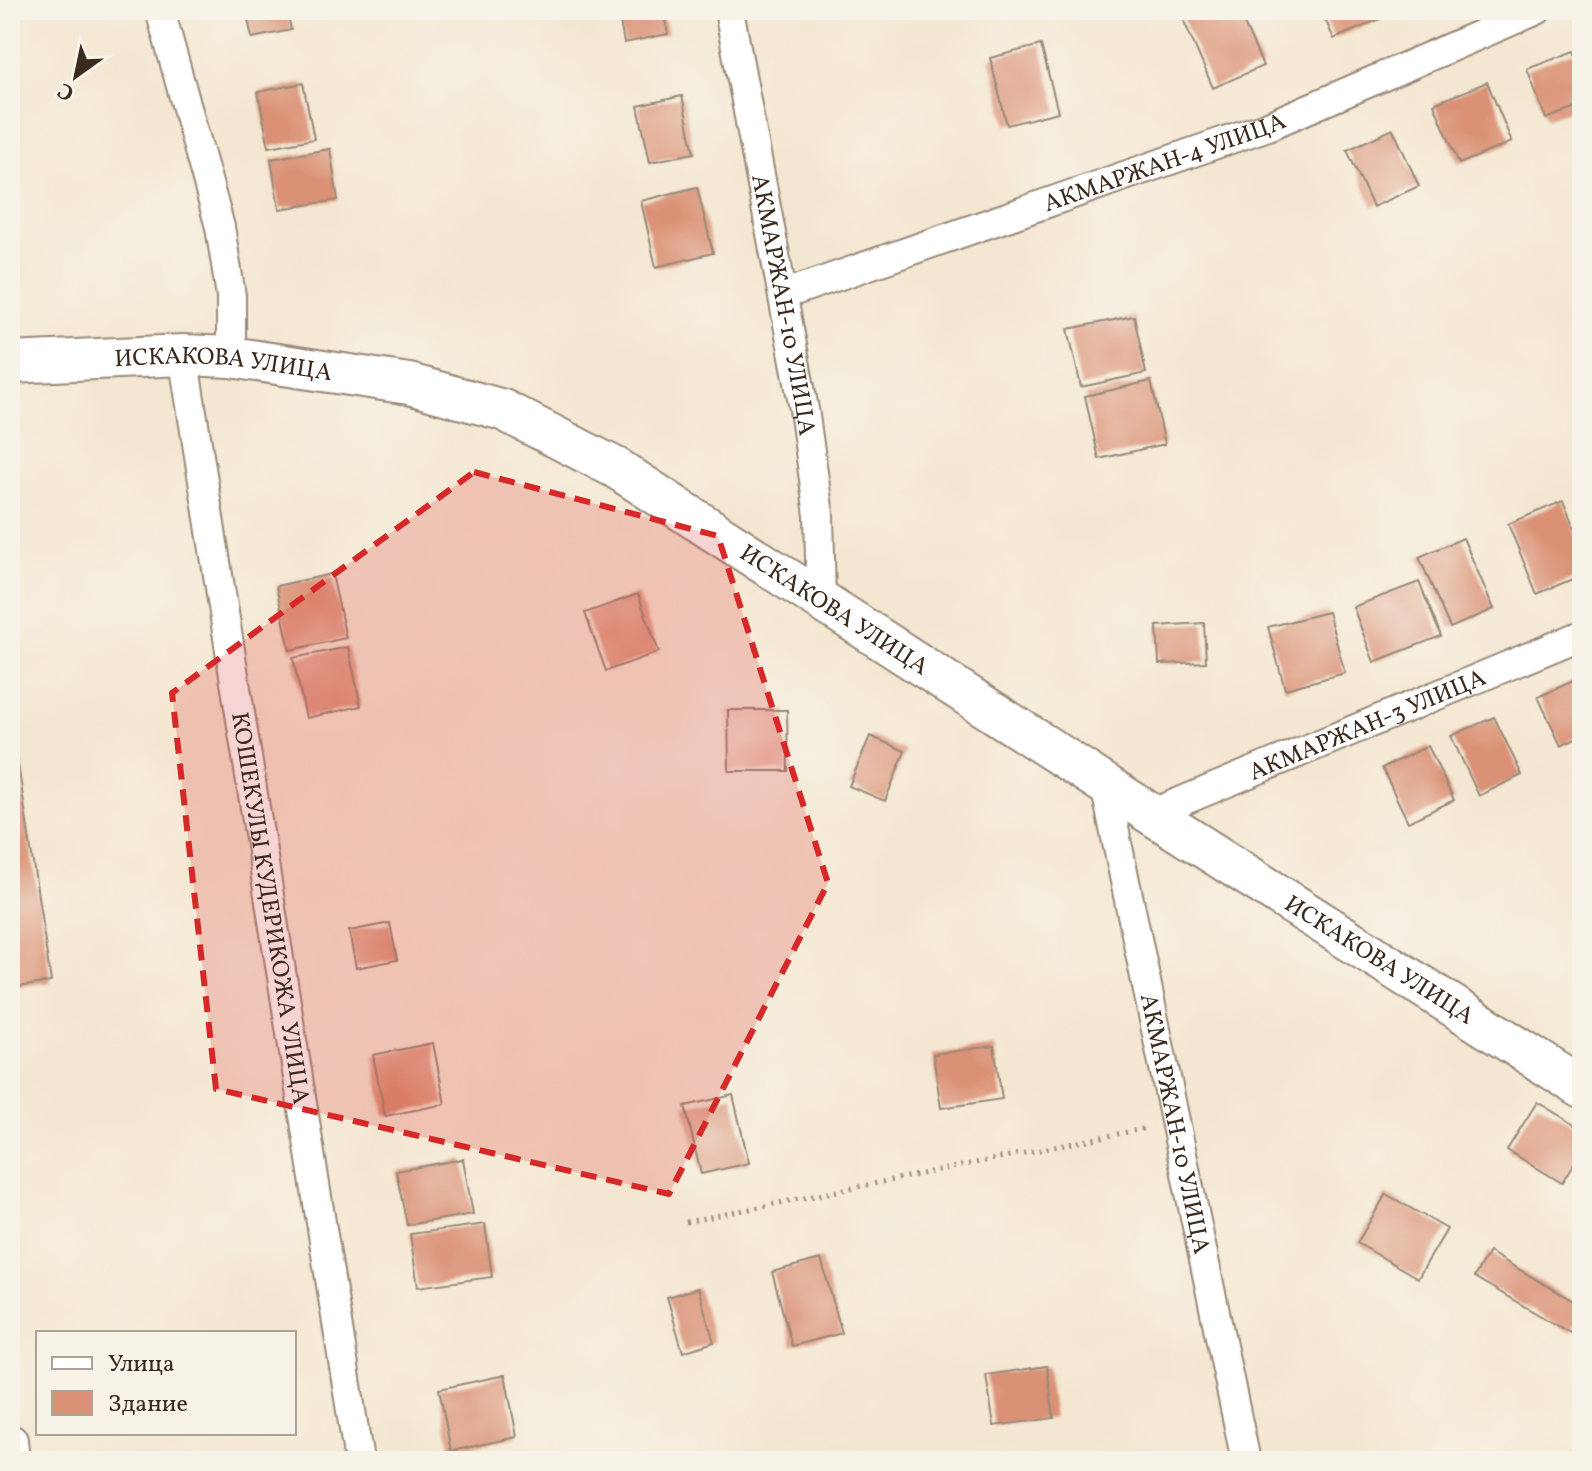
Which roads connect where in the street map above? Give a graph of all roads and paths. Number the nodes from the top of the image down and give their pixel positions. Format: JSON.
{"nodes":[{"id":1,"x":160,"y":10,"type":"edge"},
{"id":2,"x":729,"y":10,"type":"edge"},
{"id":3,"x":1537,"y":10,"type":"edge"},
{"id":4,"x":783,"y":295,"type":"junction"},
{"id":5,"x":183,"y":355,"type":"junction"},
{"id":6,"x":231,"y":357,"type":"junction"},
{"id":7,"x":10,"y":363,"type":"edge"},
{"id":8,"x":821,"y":601,"type":"junction"},
{"id":9,"x":1582,"y":635,"type":"edge"},
{"id":10,"x":1105,"y":785,"type":"junction"},
{"id":11,"x":1151,"y":814,"type":"junction"},
{"id":12,"x":1582,"y":1088,"type":"edge"},
{"id":13,"x":1176,"y":1123,"type":"junction"},
{"id":14,"x":686,"y":1222,"type":"dead end"},
{"id":15,"x":359,"y":1461,"type":"edge"},
{"id":16,"x":1246,"y":1461,"type":"edge"}],
"edges":[{"from":1,"to":6,"type":"street"},
{"from":2,"to":4,"type":"street","name":"АКМАРЖАН-10 УЛИЦА"},
{"from":3,"to":4,"type":"street","name":"АКМАРЖАН-4 УЛИЦА"},
{"from":4,"to":8,"type":"street","name":"АКМАРЖАН-10 УЛИЦА"},
{"from":5,"to":6,"type":"street","name":"ИСКАКОВА УЛИЦА"},
{"from":5,"to":7,"type":"street","name":"ИСКАКОВА УЛИЦА"},
{"from":5,"to":15,"type":"street","name":"КОШЕКУЛЫ КУДЕРИКОЖА УЛИЦА"},
{"from":6,"to":8,"type":"street","name":"ИСКАКОВА УЛИЦА"},
{"from":8,"to":10,"type":"street","name":"ИСКАКОВА УЛИЦА"},
{"from":9,"to":11,"type":"street","name":"АКМАРЖАН-3 УЛИЦА"},
{"from":10,"to":11,"type":"street","name":"ИСКАКОВА УЛИЦА"},
{"from":10,"to":13,"type":"street","name":"АКМАРЖАН-10 УЛИЦА"},
{"from":11,"to":12,"type":"street","name":"ИСКАКОВА УЛИЦА"},
{"from":13,"to":14,"type":"path"},
{"from":13,"to":16,"type":"street","name":"АКМАРЖАН-10 УЛИЦА"}]}
